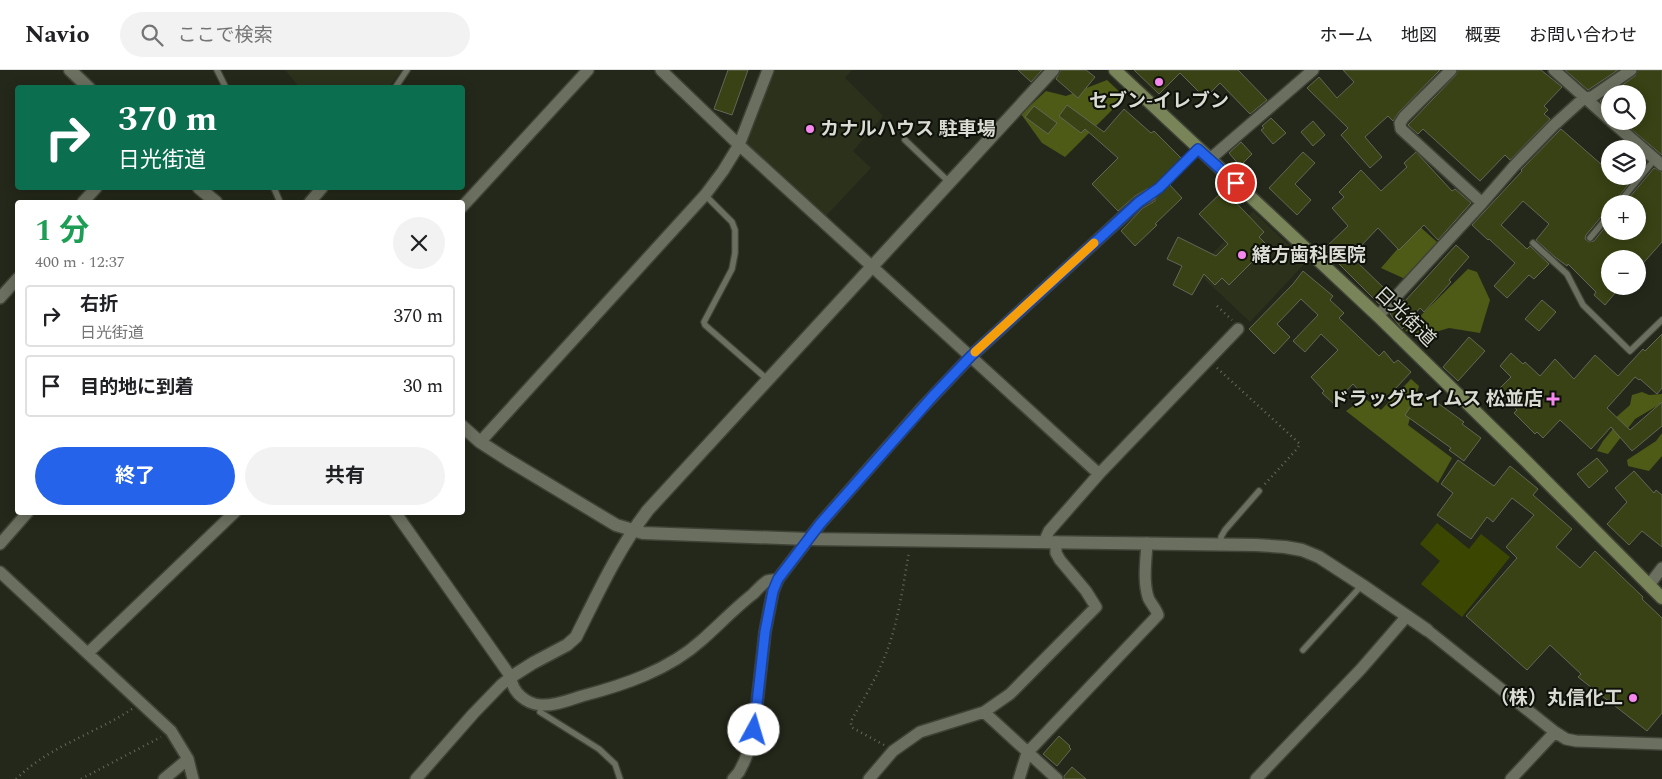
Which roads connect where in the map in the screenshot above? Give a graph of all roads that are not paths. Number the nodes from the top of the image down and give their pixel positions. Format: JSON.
{"nodes":[{"id":1,"x":70,"y":70,"type":"edge"},
{"id":2,"x":217,"y":70,"type":"edge"},
{"id":3,"x":407,"y":70,"type":"edge"},
{"id":4,"x":588,"y":70,"type":"edge"},
{"id":5,"x":660,"y":70,"type":"edge"},
{"id":6,"x":768,"y":70,"type":"edge"},
{"id":7,"x":1053,"y":70,"type":"edge"},
{"id":8,"x":1115,"y":70,"type":"edge"},
{"id":9,"x":1313,"y":70,"type":"edge"},
{"id":10,"x":1451,"y":70,"type":"edge"},
{"id":11,"x":1554,"y":70,"type":"edge"},
{"id":12,"x":1631,"y":70,"type":"edge"},
{"id":13,"x":86,"y":85,"type":"edge"},
{"id":14,"x":224,"y":85,"type":"edge"},
{"id":15,"x":397,"y":85,"type":"edge"},
{"id":16,"x":1584,"y":98,"type":"junction"},
{"id":17,"x":1601,"y":113,"type":"edge"},
{"id":18,"x":1621,"y":130,"type":"edge"},
{"id":19,"x":905,"y":140,"type":"dead end"},
{"id":20,"x":739,"y":145,"type":"junction"},
{"id":21,"x":1198,"y":149,"type":"junction"},
{"id":22,"x":1210,"y":159,"type":"junction"},
{"id":23,"x":1658,"y":162,"type":"edge"},
{"id":24,"x":949,"y":182,"type":"junction"},
{"id":25,"x":94,"y":190,"type":"edge"},
{"id":26,"x":201,"y":190,"type":"edge"},
{"id":27,"x":320,"y":190,"type":"edge"},
{"id":28,"x":705,"y":195,"type":"junction"},
{"id":29,"x":1151,"y":195,"type":"joint"},
{"id":30,"x":1627,"y":195,"type":"edge"},
{"id":31,"x":85,"y":200,"type":"edge"},
{"id":32,"x":214,"y":200,"type":"edge"},
{"id":33,"x":312,"y":200,"type":"edge"},
{"id":34,"x":465,"y":204,"type":"edge"},
{"id":35,"x":1482,"y":204,"type":"junction"},
{"id":36,"x":1601,"y":225,"type":"edge"},
{"id":37,"x":1590,"y":238,"type":"dead end"},
{"id":38,"x":1533,"y":243,"type":"dead end"},
{"id":39,"x":872,"y":266,"type":"junction"},
{"id":40,"x":15,"y":281,"type":"edge"},
{"id":41,"x":0,"y":298,"type":"edge"},
{"id":42,"x":1378,"y":316,"type":"junction"},
{"id":43,"x":1662,"y":320,"type":"edge"},
{"id":44,"x":1238,"y":329,"type":"road end"},
{"id":45,"x":971,"y":356,"type":"junction"},
{"id":46,"x":768,"y":380,"type":"junction"},
{"id":47,"x":465,"y":429,"type":"edge"},
{"id":48,"x":480,"y":442,"type":"junction"},
{"id":49,"x":1099,"y":474,"type":"junction"},
{"id":50,"x":1259,"y":491,"type":"road end"},
{"id":51,"x":25,"y":515,"type":"edge"},
{"id":52,"x":232,"y":515,"type":"edge"},
{"id":53,"x":398,"y":515,"type":"edge"},
{"id":54,"x":632,"y":531,"type":"junction"},
{"id":55,"x":808,"y":539,"type":"junction"},
{"id":56,"x":1050,"y":542,"type":"junction"},
{"id":57,"x":1147,"y":543,"type":"junction"},
{"id":58,"x":0,"y":544,"type":"edge"},
{"id":59,"x":1221,"y":544,"type":"junction"},
{"id":60,"x":1662,"y":568,"type":"edge"},
{"id":61,"x":0,"y":572,"type":"edge"},
{"id":62,"x":778,"y":579,"type":"junction"},
{"id":63,"x":1362,"y":585,"type":"junction"},
{"id":64,"x":1649,"y":585,"type":"junction"},
{"id":65,"x":1662,"y":598,"type":"edge"},
{"id":66,"x":1407,"y":616,"type":"junction"},
{"id":67,"x":1427,"y":630,"type":"joint"},
{"id":68,"x":1303,"y":650,"type":"dead end"},
{"id":69,"x":88,"y":653,"type":"junction"},
{"id":70,"x":511,"y":677,"type":"junction"},
{"id":71,"x":538,"y":708,"type":"junction"},
{"id":72,"x":984,"y":712,"type":"junction"},
{"id":73,"x":1555,"y":732,"type":"junction"},
{"id":74,"x":1662,"y":744,"type":"edge"},
{"id":75,"x":1027,"y":753,"type":"junction"},
{"id":76,"x":188,"y":759,"type":"junction"},
{"id":77,"x":164,"y":779,"type":"edge"},
{"id":78,"x":193,"y":779,"type":"edge"},
{"id":79,"x":416,"y":779,"type":"edge"},
{"id":80,"x":620,"y":779,"type":"edge"},
{"id":81,"x":733,"y":779,"type":"edge"},
{"id":82,"x":869,"y":779,"type":"edge"},
{"id":83,"x":1019,"y":779,"type":"edge"},
{"id":84,"x":1057,"y":779,"type":"edge"},
{"id":85,"x":1256,"y":779,"type":"edge"},
{"id":86,"x":1512,"y":779,"type":"edge"}],
"edges":[{"from":1,"to":13,"type":"street"},
{"from":2,"to":14,"type":"lane"},
{"from":3,"to":15,"type":"lane"},
{"from":4,"to":34,"type":"street"},
{"from":5,"to":20,"type":"street"},
{"from":6,"to":20,"type":"street"},
{"from":7,"to":24,"type":"street"},
{"from":8,"to":21,"type":"main road","name":"日光街道"},
{"from":9,"to":22,"type":"street"},
{"from":10,"to":35,"type":"street"},
{"from":11,"to":16,"type":"street"},
{"from":12,"to":16,"type":"street"},
{"from":16,"to":17,"type":"street"},
{"from":16,"to":35,"type":"street"},
{"from":18,"to":23,"type":"street"},
{"from":19,"to":24,"type":"lane"},
{"from":20,"to":28,"type":"street"},
{"from":20,"to":39,"type":"street"},
{"from":21,"to":22,"type":"main road","name":"日光街道"},
{"from":21,"to":29,"type":"lane"},
{"from":22,"to":42,"type":"main road","name":"日光街道"},
{"from":23,"to":30,"type":"lane"},
{"from":24,"to":39,"type":"street"},
{"from":25,"to":31,"type":"street"},
{"from":26,"to":32,"type":"street"},
{"from":27,"to":33,"type":"street"},
{"from":28,"to":46,"type":"lane"},
{"from":28,"to":48,"type":"street"},
{"from":29,"to":45,"type":"street"},
{"from":35,"to":42,"type":"street"},
{"from":36,"to":37,"type":"lane"},
{"from":38,"to":43,"type":"lane"},
{"from":39,"to":45,"type":"street"},
{"from":39,"to":46,"type":"street"},
{"from":40,"to":41,"type":"street"},
{"from":42,"to":64,"type":"main road","name":"日光街道"},
{"from":44,"to":49,"type":"street"},
{"from":45,"to":49,"type":"street"},
{"from":45,"to":55,"type":"street"},
{"from":46,"to":54,"type":"street"},
{"from":47,"to":48,"type":"street"},
{"from":48,"to":54,"type":"street"},
{"from":49,"to":56,"type":"street"},
{"from":50,"to":59,"type":"lane"},
{"from":51,"to":58,"type":"street"},
{"from":52,"to":69,"type":"street"},
{"from":53,"to":70,"type":"street"},
{"from":54,"to":55,"type":"street"},
{"from":54,"to":70,"type":"street"},
{"from":55,"to":56,"type":"street"},
{"from":55,"to":62,"type":"street"},
{"from":56,"to":57,"type":"street"},
{"from":56,"to":72,"type":"street"},
{"from":57,"to":59,"type":"street"},
{"from":57,"to":75,"type":"street"},
{"from":59,"to":63,"type":"street"},
{"from":60,"to":64,"type":"street"},
{"from":61,"to":69,"type":"street"},
{"from":62,"to":71,"type":"street"},
{"from":62,"to":81,"type":"street"},
{"from":63,"to":66,"type":"street"},
{"from":63,"to":68,"type":"lane"},
{"from":64,"to":65,"type":"main road","name":"日光街道"},
{"from":66,"to":67,"type":"street"},
{"from":66,"to":85,"type":"street"},
{"from":67,"to":73,"type":"street"},
{"from":69,"to":76,"type":"street"},
{"from":70,"to":71,"type":"street"},
{"from":70,"to":79,"type":"street"},
{"from":71,"to":80,"type":"lane"},
{"from":72,"to":75,"type":"street"},
{"from":72,"to":82,"type":"street"},
{"from":73,"to":74,"type":"street"},
{"from":73,"to":86,"type":"street"},
{"from":75,"to":83,"type":"street"},
{"from":75,"to":84,"type":"street"},
{"from":76,"to":77,"type":"street"},
{"from":76,"to":78,"type":"street"}]}
